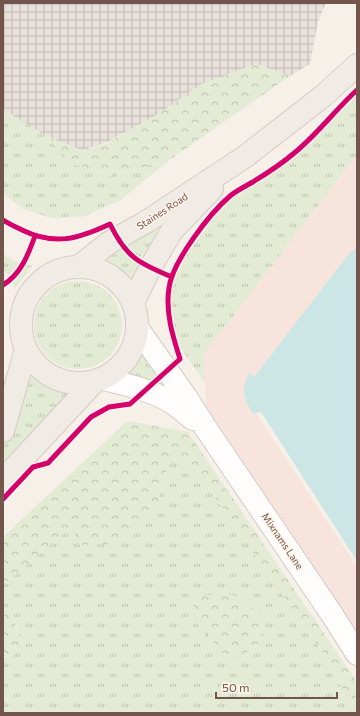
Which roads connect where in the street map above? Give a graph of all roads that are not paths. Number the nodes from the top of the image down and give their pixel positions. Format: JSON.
{"nodes":[{"id":1,"x":357,"y":65,"type":"edge"},
{"id":2,"x":246,"y":156,"type":"junction"},
{"id":3,"x":78,"y":267,"type":"junction"},
{"id":4,"x":133,"y":303,"type":"junction"},
{"id":5,"x":138,"y":329,"type":"junction"},
{"id":6,"x":26,"y":349,"type":"junction"},
{"id":7,"x":99,"y":380,"type":"junction"},
{"id":8,"x":207,"y":430,"type":"junction"},
{"id":9,"x":3,"y":431,"type":"edge"},
{"id":10,"x":3,"y":480,"type":"edge"},
{"id":11,"x":357,"y":654,"type":"edge"}],
"edges":[{"from":1,"to":2,"type":"main road","name":"Staines Road"},
{"from":2,"to":3,"type":"main road","name":"Staines Road"},
{"from":2,"to":4,"type":"main road","name":"Staines Road"},
{"from":3,"to":4,"type":"main road"},
{"from":3,"to":6,"type":"main road"},
{"from":4,"to":5,"type":"main road"},
{"from":5,"to":7,"type":"main road"},
{"from":5,"to":8,"type":"street","name":"Mixnams Lane"},
{"from":6,"to":7,"type":"main road"},
{"from":6,"to":9,"type":"main road"},
{"from":7,"to":8,"type":"street","name":"Mixnams Lane"},
{"from":7,"to":10,"type":"main road"},
{"from":8,"to":11,"type":"street","name":"Mixnams Lane"}]}
